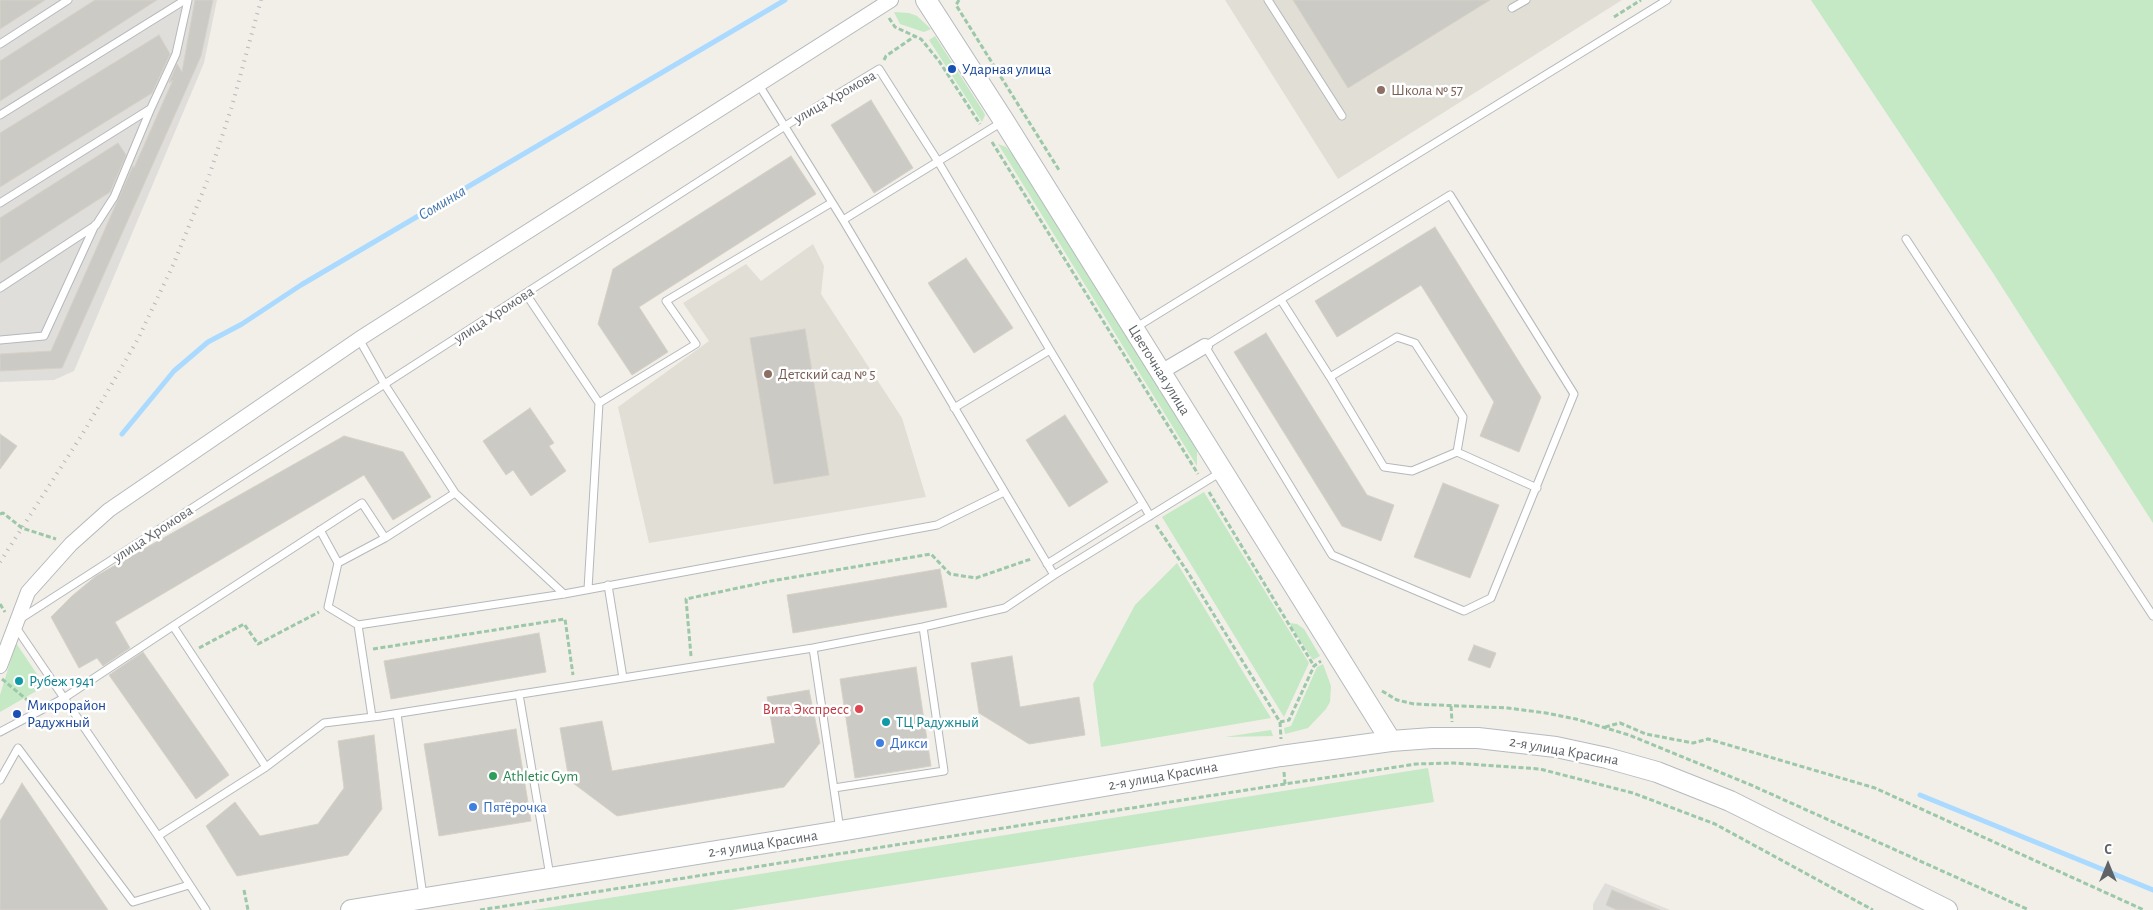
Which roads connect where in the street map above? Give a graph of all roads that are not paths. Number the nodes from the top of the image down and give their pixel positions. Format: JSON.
{"nodes":[{"id":1,"x":68,"y":0,"type":"edge"},
{"id":2,"x":187,"y":0,"type":"edge"},
{"id":3,"x":926,"y":0,"type":"edge"},
{"id":4,"x":1268,"y":0,"type":"edge"},
{"id":5,"x":1526,"y":0,"type":"edge"},
{"id":6,"x":1667,"y":0,"type":"edge"},
{"id":7,"x":886,"y":3,"type":"edge"},
{"id":8,"x":1512,"y":8,"type":"dead end"},
{"id":9,"x":0,"y":44,"type":"edge"},
{"id":10,"x":759,"y":85,"type":"junction"},
{"id":11,"x":151,"y":108,"type":"junction"},
{"id":12,"x":0,"y":115,"type":"edge"},
{"id":13,"x":1342,"y":116,"type":"dead end"},
{"id":14,"x":1004,"y":121,"type":"junction"},
{"id":15,"x":785,"y":126,"type":"junction"},
{"id":16,"x":939,"y":163,"type":"junction"},
{"id":17,"x":0,"y":203,"type":"edge"},
{"id":18,"x":831,"y":203,"type":"junction"},
{"id":19,"x":843,"y":220,"type":"junction"},
{"id":20,"x":96,"y":225,"type":"junction"},
{"id":21,"x":1906,"y":238,"type":"dead end"},
{"id":22,"x":0,"y":288,"type":"edge"},
{"id":23,"x":526,"y":294,"type":"junction"},
{"id":24,"x":1280,"y":300,"type":"junction"},
{"id":25,"x":1134,"y":329,"type":"junction"},
{"id":26,"x":360,"y":339,"type":"junction"},
{"id":27,"x":0,"y":340,"type":"edge"},
{"id":28,"x":1206,"y":346,"type":"junction"},
{"id":29,"x":1050,"y":350,"type":"junction"},
{"id":30,"x":1161,"y":372,"type":"junction"},
{"id":31,"x":1330,"y":377,"type":"junction"},
{"id":32,"x":385,"y":385,"type":"junction"},
{"id":33,"x":599,"y":403,"type":"junction"},
{"id":34,"x":954,"y":408,"type":"junction"},
{"id":35,"x":1457,"y":452,"type":"junction"},
{"id":36,"x":1222,"y":472,"type":"junction"},
{"id":37,"x":1537,"y":488,"type":"junction"},
{"id":38,"x":1004,"y":492,"type":"junction"},
{"id":39,"x":456,"y":493,"type":"junction"},
{"id":40,"x":1143,"y":504,"type":"junction"},
{"id":41,"x":1150,"y":516,"type":"junction"},
{"id":42,"x":320,"y":530,"type":"junction"},
{"id":43,"x":385,"y":538,"type":"junction"},
{"id":44,"x":338,"y":563,"type":"junction"},
{"id":45,"x":1048,"y":564,"type":"junction"},
{"id":46,"x":1054,"y":575,"type":"junction"},
{"id":47,"x":608,"y":585,"type":"junction"},
{"id":48,"x":588,"y":589,"type":"junction"},
{"id":49,"x":564,"y":594,"type":"junction"},
{"id":50,"x":2153,"y":616,"type":"edge"},
{"id":51,"x":15,"y":624,"type":"junction"},
{"id":52,"x":358,"y":625,"type":"junction"},
{"id":53,"x":173,"y":626,"type":"junction"},
{"id":54,"x":923,"y":627,"type":"junction"},
{"id":55,"x":813,"y":648,"type":"junction"},
{"id":56,"x":0,"y":666,"type":"edge"},
{"id":57,"x":623,"y":678,"type":"junction"},
{"id":58,"x":519,"y":694,"type":"junction"},
{"id":59,"x":64,"y":698,"type":"junction"},
{"id":60,"x":397,"y":714,"type":"junction"},
{"id":61,"x":372,"y":717,"type":"junction"},
{"id":62,"x":0,"y":732,"type":"edge"},
{"id":63,"x":1391,"y":741,"type":"junction"},
{"id":64,"x":266,"y":767,"type":"junction"},
{"id":65,"x":0,"y":779,"type":"edge"},
{"id":66,"x":834,"y":788,"type":"junction"},
{"id":67,"x":840,"y":831,"type":"junction"},
{"id":68,"x":158,"y":836,"type":"junction"},
{"id":69,"x":550,"y":878,"type":"junction"},
{"id":70,"x":189,"y":884,"type":"junction"},
{"id":71,"x":423,"y":898,"type":"junction"},
{"id":72,"x":206,"y":910,"type":"edge"},
{"id":73,"x":351,"y":910,"type":"edge"},
{"id":74,"x":1947,"y":910,"type":"edge"}],
"edges":[{"from":1,"to":9,"type":"lane"},
{"from":2,"to":11,"type":"lane"},
{"from":2,"to":12,"type":"lane"},
{"from":3,"to":14,"type":"main road","name":"Цветочная улица"},
{"from":4,"to":13,"type":"lane"},
{"from":5,"to":8,"type":"lane"},
{"from":6,"to":25,"type":"lane"},
{"from":7,"to":10,"type":"street"},
{"from":10,"to":15,"type":"lane"},
{"from":10,"to":26,"type":"street"},
{"from":11,"to":17,"type":"lane"},
{"from":11,"to":20,"type":"lane"},
{"from":14,"to":16,"type":"lane"},
{"from":14,"to":25,"type":"main road","name":"Цветочная улица"},
{"from":15,"to":16,"type":"lane","name":"улица Хромова"},
{"from":15,"to":18,"type":"lane"},
{"from":15,"to":23,"type":"lane","name":"улица Хромова"},
{"from":16,"to":19,"type":"lane"},
{"from":16,"to":29,"type":"lane"},
{"from":18,"to":19,"type":"lane"},
{"from":18,"to":33,"type":"lane"},
{"from":19,"to":34,"type":"lane"},
{"from":20,"to":22,"type":"lane"},
{"from":20,"to":27,"type":"lane"},
{"from":21,"to":50,"type":"lane"},
{"from":23,"to":32,"type":"lane","name":"улица Хромова"},
{"from":23,"to":33,"type":"lane"},
{"from":24,"to":28,"type":"lane"},
{"from":24,"to":31,"type":"lane"},
{"from":24,"to":37,"type":"lane"},
{"from":25,"to":30,"type":"main road","name":"Цветочная улица"},
{"from":26,"to":32,"type":"lane"},
{"from":26,"to":51,"type":"street"},
{"from":28,"to":30,"type":"street"},
{"from":28,"to":37,"type":"lane"},
{"from":29,"to":34,"type":"lane"},
{"from":29,"to":40,"type":"lane"},
{"from":30,"to":36,"type":"main road","name":"Цветочная улица"},
{"from":31,"to":35,"type":"lane"},
{"from":31,"to":35,"type":"lane"},
{"from":32,"to":39,"type":"lane"},
{"from":32,"to":51,"type":"lane","name":"улица Хромова"},
{"from":33,"to":48,"type":"lane"},
{"from":34,"to":38,"type":"lane"},
{"from":35,"to":37,"type":"lane"},
{"from":36,"to":41,"type":"lane"},
{"from":36,"to":63,"type":"main road","name":"Цветочная улица"},
{"from":38,"to":45,"type":"lane"},
{"from":38,"to":47,"type":"lane"},
{"from":39,"to":43,"type":"lane"},
{"from":39,"to":49,"type":"lane"},
{"from":40,"to":41,"type":"lane"},
{"from":40,"to":45,"type":"lane"},
{"from":41,"to":46,"type":"lane"},
{"from":42,"to":43,"type":"lane"},
{"from":42,"to":44,"type":"lane"},
{"from":42,"to":53,"type":"lane"},
{"from":43,"to":44,"type":"lane"},
{"from":44,"to":52,"type":"lane"},
{"from":45,"to":46,"type":"lane"},
{"from":46,"to":54,"type":"lane"},
{"from":47,"to":48,"type":"lane"},
{"from":47,"to":57,"type":"lane"},
{"from":48,"to":49,"type":"lane"},
{"from":49,"to":52,"type":"lane"},
{"from":51,"to":56,"type":"street"},
{"from":51,"to":59,"type":"lane"},
{"from":52,"to":61,"type":"lane"},
{"from":53,"to":59,"type":"lane"},
{"from":53,"to":64,"type":"lane"},
{"from":54,"to":55,"type":"lane"},
{"from":54,"to":66,"type":"lane"},
{"from":55,"to":57,"type":"lane"},
{"from":55,"to":66,"type":"lane"},
{"from":57,"to":58,"type":"lane"},
{"from":58,"to":60,"type":"lane"},
{"from":58,"to":69,"type":"lane"},
{"from":59,"to":62,"type":"lane"},
{"from":59,"to":68,"type":"lane"},
{"from":60,"to":61,"type":"lane"},
{"from":60,"to":71,"type":"lane"},
{"from":61,"to":64,"type":"lane"},
{"from":63,"to":67,"type":"main road","name":"2-я улица Красина"},
{"from":63,"to":74,"type":"main road","name":"2-я улица Красина"},
{"from":64,"to":68,"type":"lane"},
{"from":65,"to":70,"type":"lane"},
{"from":66,"to":67,"type":"lane"},
{"from":67,"to":69,"type":"main road","name":"2-я улица Красина"},
{"from":68,"to":70,"type":"lane"},
{"from":69,"to":71,"type":"main road","name":"2-я улица Красина"},
{"from":70,"to":72,"type":"lane"},
{"from":71,"to":73,"type":"main road","name":"2-я улица Красина"}]}
